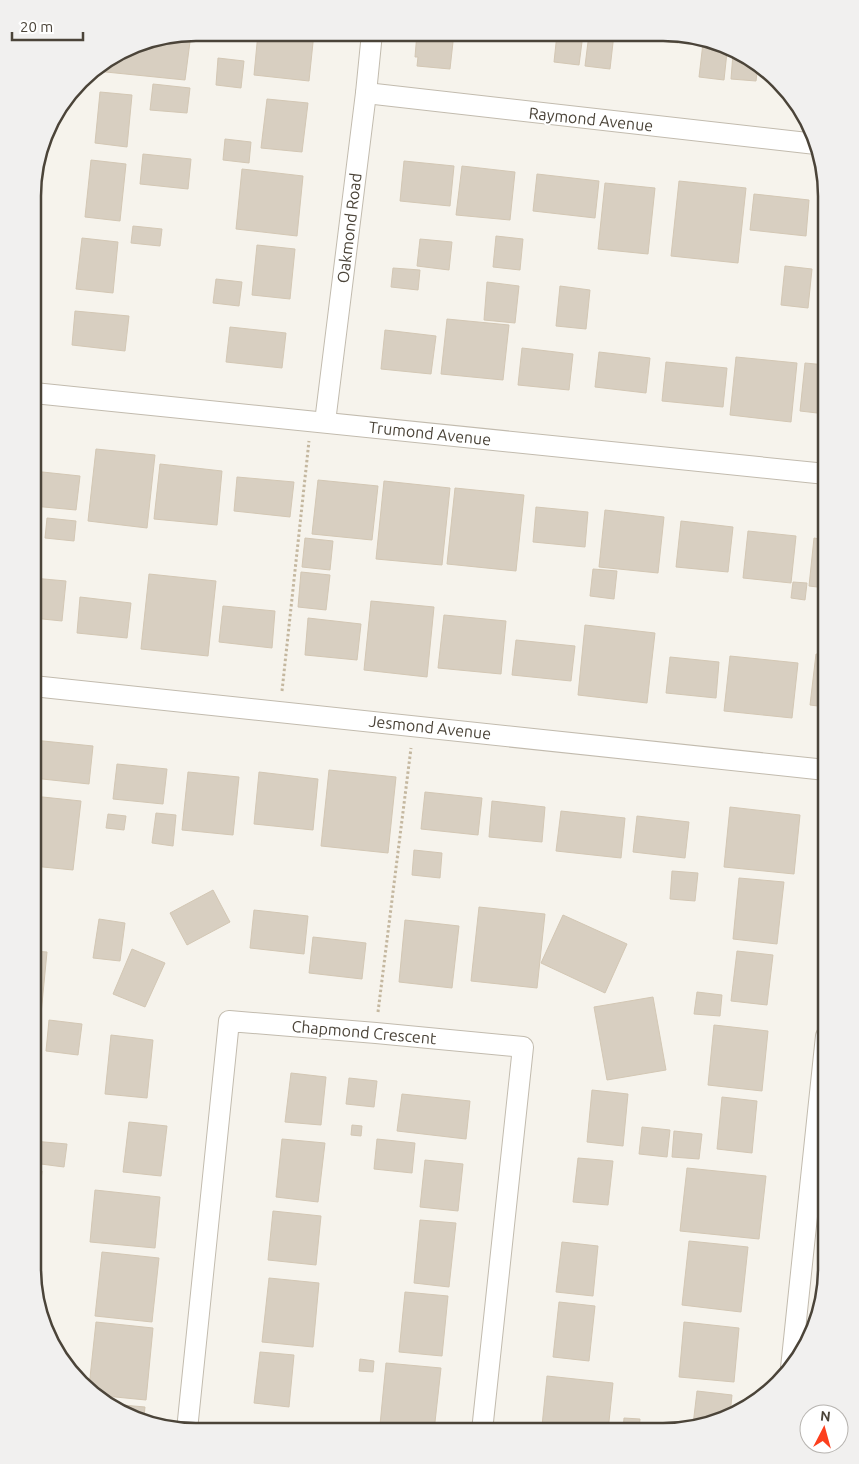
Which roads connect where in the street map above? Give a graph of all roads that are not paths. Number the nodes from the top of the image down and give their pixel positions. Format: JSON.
{"nodes":[{"id":1,"x":371,"y":42,"type":"edge"},
{"id":2,"x":366,"y":93,"type":"junction"},
{"id":3,"x":808,"y":143,"type":"edge"},
{"id":4,"x":41,"y":395,"type":"edge"},
{"id":5,"x":318,"y":422,"type":"junction"},
{"id":6,"x":818,"y":473,"type":"edge"},
{"id":7,"x":41,"y":687,"type":"edge"},
{"id":8,"x":817,"y":769,"type":"edge"},
{"id":9,"x":817,"y":1122,"type":"edge"},
{"id":10,"x":794,"y":1350,"type":"edge"},
{"id":11,"x":188,"y":1422,"type":"edge"},
{"id":12,"x":483,"y":1423,"type":"edge"}],
"edges":[{"from":1,"to":2,"type":"street","name":"Oakmond Road"},
{"from":2,"to":3,"type":"street","name":"Raymond Avenue"},
{"from":2,"to":5,"type":"street","name":"Oakmond Road"},
{"from":4,"to":5,"type":"street","name":"Trumond Avenue"},
{"from":5,"to":6,"type":"street","name":"Trumond Avenue"},
{"from":7,"to":8,"type":"street","name":"Jesmond Avenue"},
{"from":9,"to":10,"type":"street"},
{"from":11,"to":12,"type":"street","name":"Chapmond Crescent"}]}
